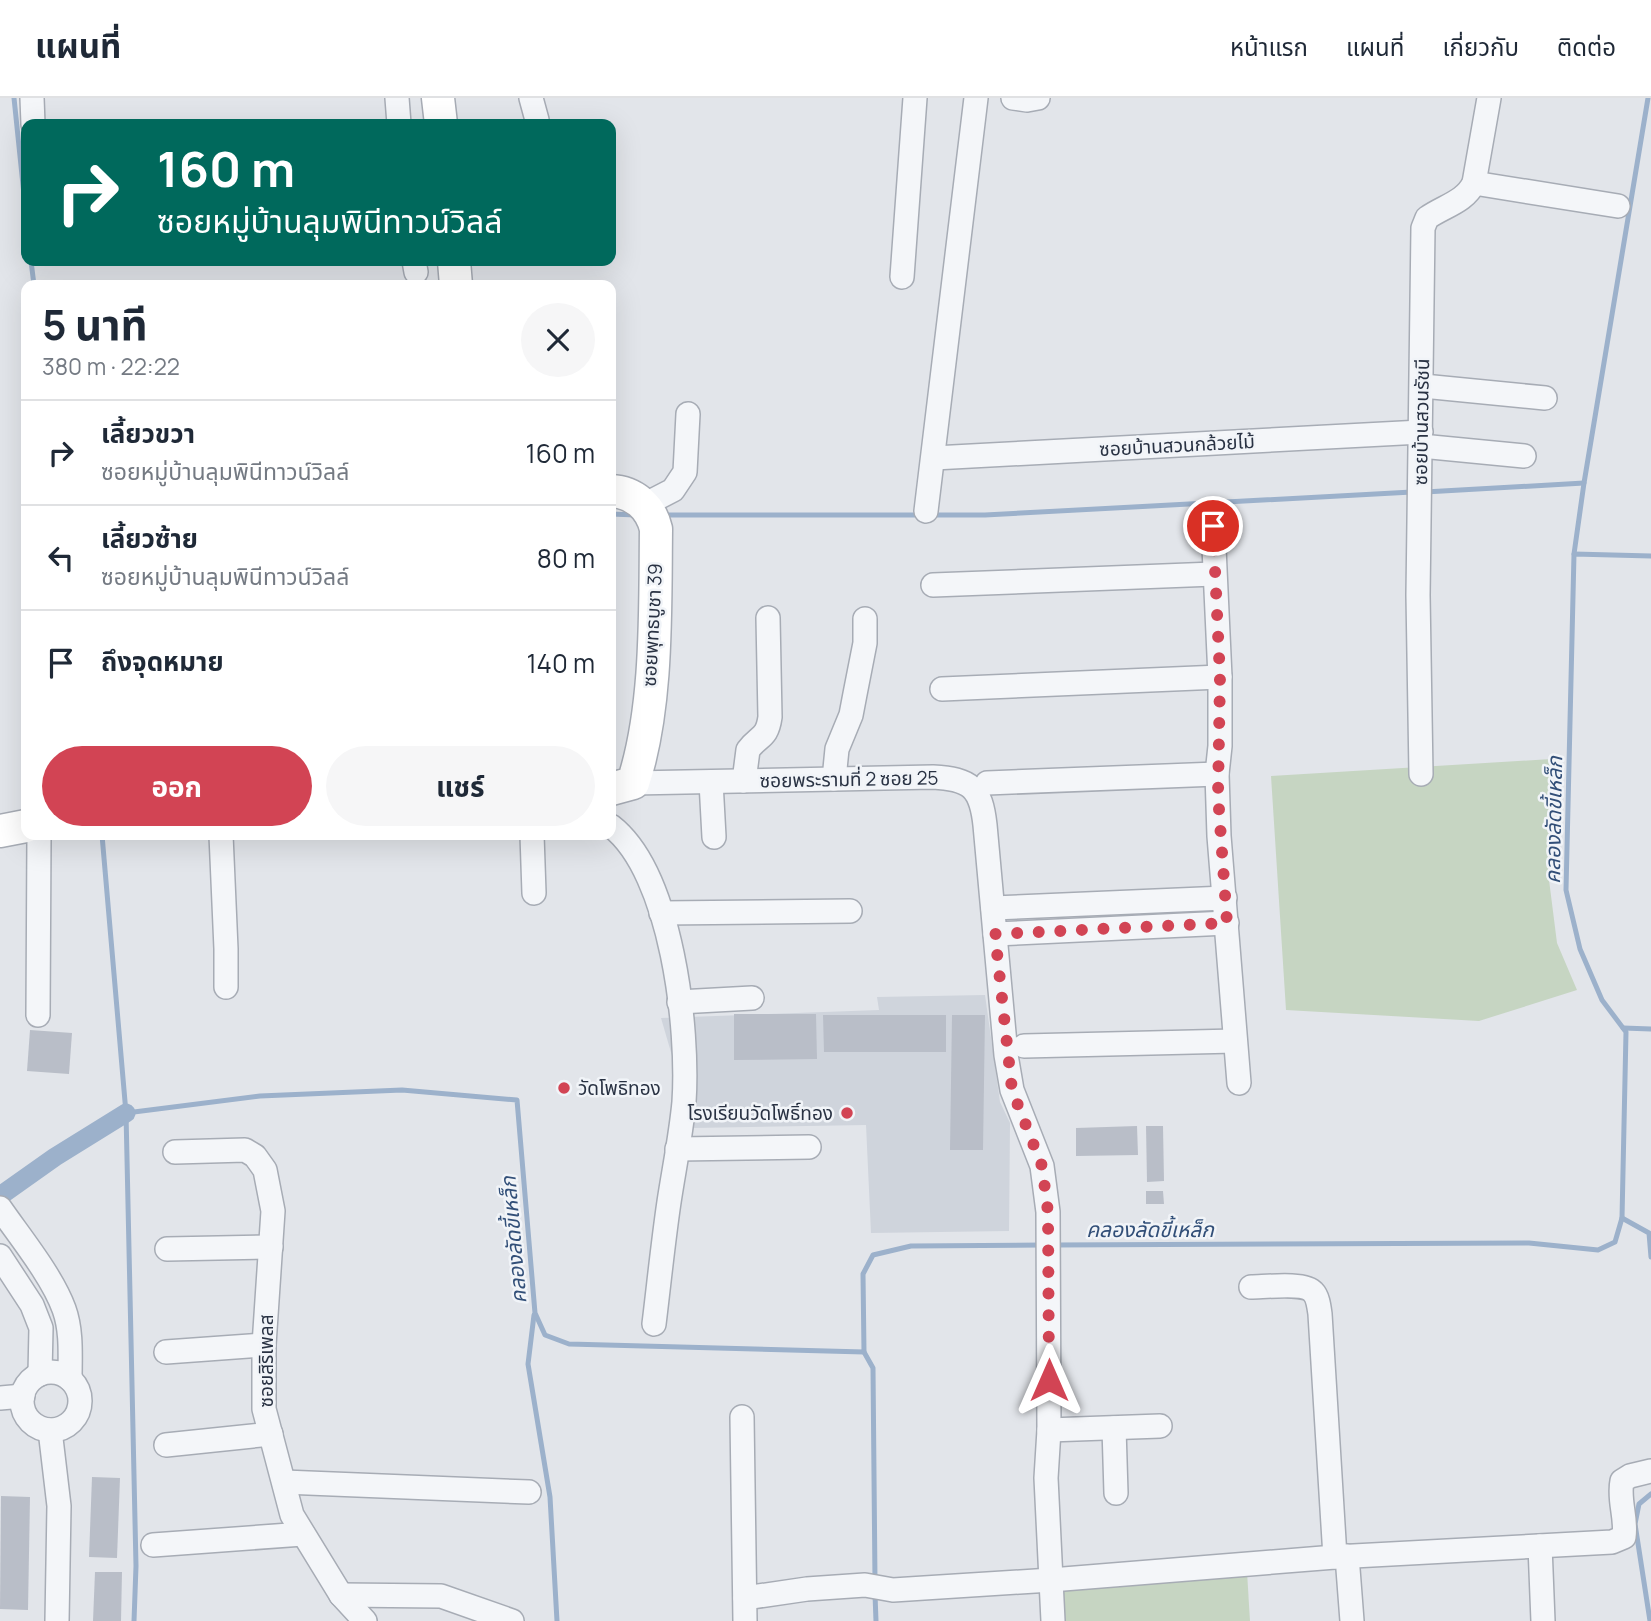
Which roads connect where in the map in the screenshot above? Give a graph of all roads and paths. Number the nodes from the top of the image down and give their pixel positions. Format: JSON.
{"nodes":[{"id":1,"x":32,"y":98,"type":"edge"},
{"id":2,"x":397,"y":98,"type":"edge"},
{"id":3,"x":439,"y":98,"type":"edge"},
{"id":4,"x":915,"y":98,"type":"edge"},
{"id":5,"x":976,"y":98,"type":"edge"},
{"id":6,"x":1013,"y":98,"type":"edge"},
{"id":7,"x":1038,"y":98,"type":"edge"},
{"id":8,"x":1489,"y":98,"type":"edge"},
{"id":9,"x":33,"y":119,"type":"edge"},
{"id":10,"x":399,"y":119,"type":"edge"},
{"id":11,"x":441,"y":119,"type":"edge"},
{"id":12,"x":1474,"y":183,"type":"junction"},
{"id":13,"x":1618,"y":206,"type":"dead end"},
{"id":14,"x":902,"y":277,"type":"dead end"},
{"id":15,"x":1423,"y":386,"type":"junction"},
{"id":16,"x":1545,"y":398,"type":"dead end"},
{"id":17,"x":688,"y":414,"type":"dead end"},
{"id":18,"x":1421,"y":439,"type":"junction"},
{"id":19,"x":1524,"y":456,"type":"dead end"},
{"id":20,"x":934,"y":458,"type":"junction"},
{"id":21,"x":616,"y":492,"type":"edge"},
{"id":22,"x":644,"y":505,"type":"junction"},
{"id":23,"x":926,"y":511,"type":"dead end"},
{"id":24,"x":1213,"y":526,"type":"dead end"},
{"id":25,"x":1214,"y":574,"type":"junction"},
{"id":26,"x":933,"y":585,"type":"dead end"},
{"id":27,"x":768,"y":618,"type":"dead end"},
{"id":28,"x":865,"y":619,"type":"dead end"},
{"id":29,"x":1220,"y":677,"type":"junction"},
{"id":30,"x":942,"y":689,"type":"dead end"},
{"id":31,"x":1217,"y":774,"type":"junction"},
{"id":32,"x":1420,"y":774,"type":"dead end"},
{"id":33,"x":835,"y":779,"type":"junction"},
{"id":34,"x":744,"y":781,"type":"junction"},
{"id":35,"x":711,"y":782,"type":"junction"},
{"id":36,"x":987,"y":783,"type":"dead end"},
{"id":37,"x":622,"y":786,"type":"edge"},
{"id":38,"x":21,"y":827,"type":"edge"},
{"id":39,"x":0,"y":831,"type":"edge"},
{"id":40,"x":616,"y":831,"type":"edge"},
{"id":41,"x":714,"y":837,"type":"dead end"},
{"id":42,"x":39,"y":840,"type":"edge"},
{"id":43,"x":220,"y":840,"type":"edge"},
{"id":44,"x":532,"y":840,"type":"edge"},
{"id":45,"x":534,"y":893,"type":"dead end"},
{"id":46,"x":1225,"y":898,"type":"junction"},
{"id":47,"x":1101,"y":903,"type":"junction"},
{"id":48,"x":993,"y":908,"type":"junction"},
{"id":49,"x":850,"y":911,"type":"dead end"},
{"id":50,"x":662,"y":913,"type":"junction"},
{"id":51,"x":1227,"y":923,"type":"junction"},
{"id":52,"x":1103,"y":929,"type":"junction"},
{"id":53,"x":995,"y":934,"type":"junction"},
{"id":54,"x":226,"y":987,"type":"dead end"},
{"id":55,"x":752,"y":998,"type":"dead end"},
{"id":56,"x":679,"y":1002,"type":"junction"},
{"id":57,"x":38,"y":1015,"type":"dead end"},
{"id":58,"x":1235,"y":1041,"type":"junction"},
{"id":59,"x":1024,"y":1046,"type":"dead end"},
{"id":60,"x":1239,"y":1083,"type":"dead end"},
{"id":61,"x":809,"y":1147,"type":"dead end"},
{"id":62,"x":677,"y":1149,"type":"junction"},
{"id":63,"x":175,"y":1152,"type":"dead end"},
{"id":64,"x":0,"y":1208,"type":"edge"},
{"id":65,"x":271,"y":1247,"type":"junction"},
{"id":66,"x":167,"y":1249,"type":"dead end"},
{"id":67,"x":2,"y":1258,"type":"edge"},
{"id":68,"x":1251,"y":1287,"type":"dead end"},
{"id":69,"x":654,"y":1324,"type":"dead end"},
{"id":70,"x":264,"y":1345,"type":"junction"},
{"id":71,"x":166,"y":1352,"type":"dead end"},
{"id":72,"x":40,"y":1374,"type":"junction"},
{"id":73,"x":70,"y":1379,"type":"junction"},
{"id":74,"x":11,"y":1397,"type":"edge"},
{"id":75,"x":742,"y":1417,"type":"dead end"},
{"id":76,"x":1160,"y":1426,"type":"dead end"},
{"id":77,"x":1114,"y":1428,"type":"junction"},
{"id":78,"x":50,"y":1430,"type":"junction"},
{"id":79,"x":1049,"y":1430,"type":"junction"},
{"id":80,"x":271,"y":1434,"type":"junction"},
{"id":81,"x":166,"y":1444,"type":"dead end"},
{"id":82,"x":1647,"y":1472,"type":"edge"},
{"id":83,"x":284,"y":1482,"type":"junction"},
{"id":84,"x":530,"y":1492,"type":"dead end"},
{"id":85,"x":1116,"y":1493,"type":"dead end"},
{"id":86,"x":303,"y":1534,"type":"junction"},
{"id":87,"x":153,"y":1545,"type":"dead end"},
{"id":88,"x":1540,"y":1546,"type":"junction"},
{"id":89,"x":1341,"y":1556,"type":"junction"},
{"id":90,"x":1051,"y":1580,"type":"junction"},
{"id":91,"x":341,"y":1595,"type":"junction"},
{"id":92,"x":745,"y":1610,"type":"edge"},
{"id":93,"x":57,"y":1621,"type":"edge"},
{"id":94,"x":365,"y":1621,"type":"edge"},
{"id":95,"x":512,"y":1621,"type":"edge"},
{"id":96,"x":1053,"y":1621,"type":"edge"},
{"id":97,"x":1352,"y":1621,"type":"edge"},
{"id":98,"x":1543,"y":1621,"type":"edge"}],
"edges":[{"from":1,"to":9,"type":"street"},
{"from":2,"to":10,"type":"street"},
{"from":3,"to":11,"type":"street"},
{"from":4,"to":14,"type":"street"},
{"from":5,"to":20,"type":"street"},
{"from":6,"to":7,"type":"street"},
{"from":8,"to":12,"type":"street"},
{"from":12,"to":13,"type":"street"},
{"from":12,"to":15,"type":"street","name":"ซอยบ้านสวนรัชนี"},
{"from":15,"to":16,"type":"street"},
{"from":15,"to":18,"type":"street","name":"ซอยบ้านสวนรัชนี"},
{"from":17,"to":22,"type":"street"},
{"from":18,"to":19,"type":"street","name":"ซอยบ้านสวนกล้วยไม้"},
{"from":18,"to":20,"type":"street","name":"ซอยบ้านสวนกล้วยไม้"},
{"from":18,"to":32,"type":"street","name":"ซอยบ้านสวนรัชนี"},
{"from":20,"to":23,"type":"street"},
{"from":21,"to":22,"type":"street"},
{"from":22,"to":37,"type":"street","name":"ซอยพุทธบูชา 39"},
{"from":24,"to":25,"type":"street"},
{"from":25,"to":26,"type":"street"},
{"from":25,"to":29,"type":"street"},
{"from":27,"to":34,"type":"street"},
{"from":28,"to":33,"type":"street"},
{"from":29,"to":30,"type":"street"},
{"from":29,"to":31,"type":"street"},
{"from":31,"to":36,"type":"street"},
{"from":31,"to":46,"type":"street"},
{"from":33,"to":34,"type":"street","name":"ซอยพระรามที่ 2 ซอย 25"},
{"from":33,"to":48,"type":"street","name":"ซอยพระรามที่ 2 ซอย 25"},
{"from":34,"to":35,"type":"street","name":"ซอยพระรามที่ 2 ซอย 25"},
{"from":35,"to":37,"type":"street","name":"ซอยพระรามที่ 2 ซอย 25"},
{"from":35,"to":41,"type":"street"},
{"from":38,"to":39,"type":"street"},
{"from":40,"to":50,"type":"street"},
{"from":42,"to":57,"type":"street"},
{"from":43,"to":54,"type":"street"},
{"from":44,"to":45,"type":"street"},
{"from":46,"to":47,"type":"street"},
{"from":46,"to":51,"type":"street"},
{"from":47,"to":48,"type":"street"},
{"from":47,"to":52,"type":"street"},
{"from":48,"to":53,"type":"street","name":"ซอยพระรามที่ 2 ซอย 25"},
{"from":49,"to":50,"type":"street"},
{"from":50,"to":56,"type":"street"},
{"from":51,"to":52,"type":"street"},
{"from":51,"to":58,"type":"street"},
{"from":52,"to":53,"type":"street"},
{"from":53,"to":79,"type":"street","name":"ซอยพระรามที่ 2 ซอย 25"},
{"from":55,"to":56,"type":"street"},
{"from":56,"to":62,"type":"street"},
{"from":58,"to":59,"type":"street"},
{"from":58,"to":60,"type":"street"},
{"from":61,"to":62,"type":"street"},
{"from":62,"to":69,"type":"street"},
{"from":63,"to":65,"type":"street","name":"ซอยสิริเพลส"},
{"from":64,"to":73,"type":"street"},
{"from":65,"to":66,"type":"street"},
{"from":65,"to":70,"type":"street","name":"ซอยสิริเพลส"},
{"from":67,"to":72,"type":"street"},
{"from":68,"to":89,"type":"street"},
{"from":70,"to":71,"type":"street"},
{"from":70,"to":80,"type":"street","name":"ซอยสิริเพลส"},
{"from":72,"to":73,"type":"street"},
{"from":72,"to":74,"type":"street"},
{"from":73,"to":78,"type":"street"},
{"from":74,"to":78,"type":"street"},
{"from":75,"to":92,"type":"street"},
{"from":76,"to":77,"type":"street"},
{"from":77,"to":79,"type":"street"},
{"from":77,"to":85,"type":"street"},
{"from":78,"to":93,"type":"street"},
{"from":79,"to":90,"type":"street","name":"ซอยพระรามที่ 2 ซอย 25"},
{"from":80,"to":81,"type":"street"},
{"from":80,"to":83,"type":"street","name":"ซอยสิริเพลส"},
{"from":82,"to":88,"type":"street"},
{"from":83,"to":84,"type":"street"},
{"from":83,"to":86,"type":"street","name":"ซอยสิริเพลส"},
{"from":86,"to":87,"type":"street"},
{"from":86,"to":91,"type":"street","name":"ซอยสิริเพลส"},
{"from":88,"to":89,"type":"street"},
{"from":88,"to":98,"type":"street"},
{"from":89,"to":90,"type":"street"},
{"from":89,"to":97,"type":"street"},
{"from":90,"to":92,"type":"street"},
{"from":90,"to":96,"type":"street","name":"ซอยพระรามที่ 2 ซอย 25"},
{"from":91,"to":94,"type":"street","name":"ซอยสิริเพลส"},
{"from":91,"to":95,"type":"street"}]}
